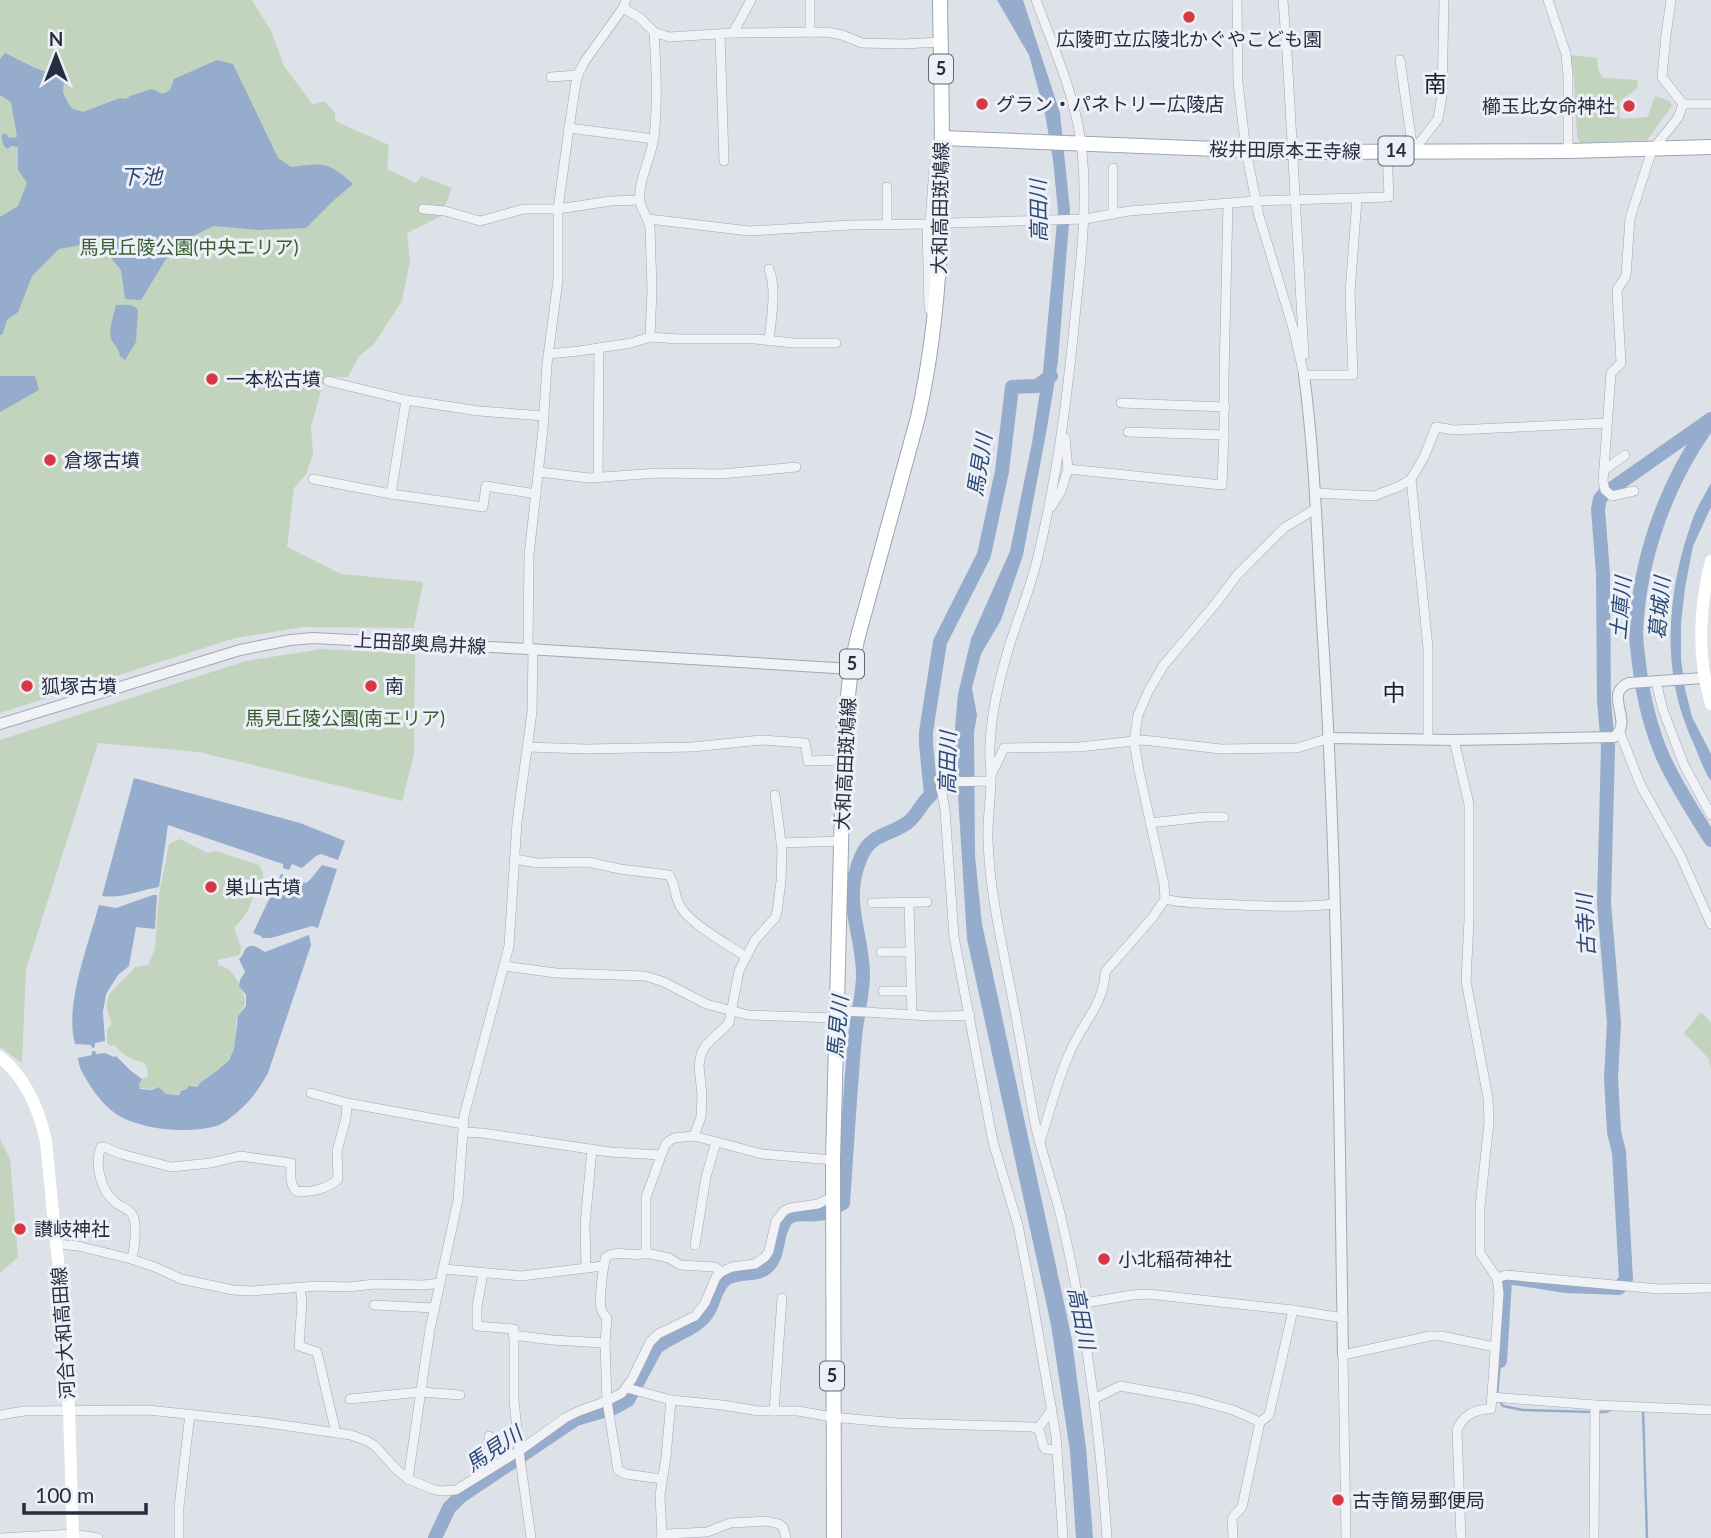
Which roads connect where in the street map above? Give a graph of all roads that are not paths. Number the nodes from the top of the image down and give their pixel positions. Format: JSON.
{"nodes":[{"id":1,"x":751,"y":0,"type":"edge"},
{"id":2,"x":810,"y":0,"type":"edge"},
{"id":3,"x":940,"y":0,"type":"edge"},
{"id":4,"x":1036,"y":0,"type":"edge"},
{"id":5,"x":1237,"y":0,"type":"edge"},
{"id":6,"x":1283,"y":0,"type":"edge"},
{"id":7,"x":1444,"y":0,"type":"edge"},
{"id":8,"x":1548,"y":0,"type":"edge"},
{"id":9,"x":1671,"y":0,"type":"edge"},
{"id":10,"x":625,"y":4,"type":"edge"},
{"id":11,"x":654,"y":32,"type":"junction"},
{"id":12,"x":810,"y":32,"type":"junction"},
{"id":13,"x":733,"y":33,"type":"junction"},
{"id":14,"x":720,"y":34,"type":"junction"},
{"id":15,"x":941,"y":41,"type":"junction"},
{"id":16,"x":1400,"y":60,"type":"dead end"},
{"id":17,"x":578,"y":75,"type":"junction"},
{"id":18,"x":551,"y":77,"type":"dead end"},
{"id":19,"x":1683,"y":104,"type":"junction"},
{"id":20,"x":1711,"y":104,"type":"edge"},
{"id":21,"x":569,"y":128,"type":"junction"},
{"id":22,"x":942,"y":138,"type":"junction"},
{"id":23,"x":654,"y":139,"type":"junction"},
{"id":24,"x":1081,"y":144,"type":"junction"},
{"id":25,"x":1711,"y":147,"type":"edge"},
{"id":26,"x":1652,"y":150,"type":"junction"},
{"id":27,"x":1246,"y":151,"type":"junction"},
{"id":28,"x":1387,"y":151,"type":"junction"},
{"id":29,"x":1413,"y":151,"type":"junction"},
{"id":30,"x":1568,"y":151,"type":"junction"},
{"id":31,"x":1292,"y":152,"type":"junction"},
{"id":32,"x":724,"y":161,"type":"dead end"},
{"id":33,"x":1113,"y":168,"type":"dead end"},
{"id":34,"x":887,"y":187,"type":"dead end"},
{"id":35,"x":1357,"y":199,"type":"junction"},
{"id":36,"x":639,"y":200,"type":"junction"},
{"id":37,"x":1255,"y":201,"type":"junction"},
{"id":38,"x":1295,"y":201,"type":"junction"},
{"id":39,"x":1228,"y":204,"type":"junction"},
{"id":40,"x":422,"y":209,"type":"dead end"},
{"id":41,"x":558,"y":209,"type":"junction"},
{"id":42,"x":1114,"y":214,"type":"junction"},
{"id":43,"x":649,"y":219,"type":"junction"},
{"id":44,"x":1085,"y":219,"type":"junction"},
{"id":45,"x":951,"y":223,"type":"dead end"},
{"id":46,"x":887,"y":224,"type":"junction"},
{"id":47,"x":931,"y":224,"type":"junction"},
{"id":48,"x":769,"y":269,"type":"dead end"},
{"id":49,"x":650,"y":337,"type":"junction"},
{"id":50,"x":769,"y":341,"type":"junction"},
{"id":51,"x":836,"y":343,"type":"dead end"},
{"id":52,"x":931,"y":346,"type":"junction"},
{"id":53,"x":599,"y":348,"type":"junction"},
{"id":54,"x":548,"y":354,"type":"junction"},
{"id":55,"x":1304,"y":375,"type":"junction"},
{"id":56,"x":328,"y":381,"type":"dead end"},
{"id":57,"x":405,"y":400,"type":"junction"},
{"id":58,"x":1121,"y":403,"type":"dead end"},
{"id":59,"x":1225,"y":407,"type":"junction"},
{"id":60,"x":544,"y":416,"type":"junction"},
{"id":61,"x":1607,"y":423,"type":"junction"},
{"id":62,"x":1128,"y":432,"type":"dead end"},
{"id":63,"x":1062,"y":433,"type":"junction"},
{"id":64,"x":1224,"y":435,"type":"junction"},
{"id":65,"x":1625,"y":455,"type":"dead end"},
{"id":66,"x":796,"y":467,"type":"dead end"},
{"id":67,"x":1068,"y":469,"type":"junction"},
{"id":68,"x":1604,"y":470,"type":"junction"},
{"id":69,"x":539,"y":472,"type":"junction"},
{"id":70,"x":598,"y":478,"type":"junction"},
{"id":71,"x":313,"y":479,"type":"dead end"},
{"id":72,"x":1411,"y":479,"type":"junction"},
{"id":73,"x":1634,"y":491,"type":"dead end"},
{"id":74,"x":1315,"y":493,"type":"junction"},
{"id":75,"x":391,"y":494,"type":"junction"},
{"id":76,"x":536,"y":494,"type":"junction"},
{"id":77,"x":1315,"y":509,"type":"junction"},
{"id":78,"x":1048,"y":511,"type":"junction"},
{"id":79,"x":1711,"y":561,"type":"edge"},
{"id":80,"x":531,"y":649,"type":"junction"},
{"id":81,"x":851,"y":669,"type":"junction"},
{"id":82,"x":1704,"y":678,"type":"junction"},
{"id":83,"x":1656,"y":682,"type":"junction"},
{"id":84,"x":1711,"y":690,"type":"edge"},
{"id":85,"x":1711,"y":704,"type":"edge"},
{"id":86,"x":0,"y":724,"type":"edge"},
{"id":87,"x":1620,"y":733,"type":"junction"},
{"id":88,"x":1329,"y":738,"type":"junction"},
{"id":89,"x":1428,"y":738,"type":"junction"},
{"id":90,"x":1454,"y":740,"type":"junction"},
{"id":91,"x":1135,"y":741,"type":"junction"},
{"id":92,"x":527,"y":747,"type":"junction"},
{"id":93,"x":843,"y":760,"type":"junction"},
{"id":94,"x":989,"y":779,"type":"junction"},
{"id":95,"x":775,"y":795,"type":"dead end"},
{"id":96,"x":1711,"y":815,"type":"edge"},
{"id":97,"x":1224,"y":817,"type":"dead end"},
{"id":98,"x":1150,"y":823,"type":"junction"},
{"id":99,"x":841,"y":841,"type":"junction"},
{"id":100,"x":781,"y":843,"type":"junction"},
{"id":101,"x":515,"y":859,"type":"junction"},
{"id":102,"x":1165,"y":899,"type":"junction"},
{"id":103,"x":909,"y":902,"type":"junction"},
{"id":104,"x":927,"y":902,"type":"dead end"},
{"id":105,"x":872,"y":903,"type":"dead end"},
{"id":106,"x":1335,"y":904,"type":"junction"},
{"id":107,"x":1711,"y":923,"type":"edge"},
{"id":108,"x":910,"y":952,"type":"junction"},
{"id":109,"x":881,"y":953,"type":"dead end"},
{"id":110,"x":746,"y":957,"type":"junction"},
{"id":111,"x":504,"y":966,"type":"junction"},
{"id":112,"x":883,"y":991,"type":"dead end"},
{"id":113,"x":911,"y":991,"type":"junction"},
{"id":114,"x":731,"y":1010,"type":"junction"},
{"id":115,"x":836,"y":1014,"type":"junction"},
{"id":116,"x":912,"y":1015,"type":"junction"},
{"id":117,"x":970,"y":1015,"type":"junction"},
{"id":118,"x":0,"y":1057,"type":"edge"},
{"id":119,"x":311,"y":1093,"type":"dead end"},
{"id":120,"x":347,"y":1102,"type":"junction"},
{"id":121,"x":463,"y":1128,"type":"junction"},
{"id":122,"x":694,"y":1136,"type":"junction"},
{"id":123,"x":716,"y":1142,"type":"junction"},
{"id":124,"x":1040,"y":1143,"type":"junction"},
{"id":125,"x":592,"y":1149,"type":"junction"},
{"id":126,"x":661,"y":1155,"type":"junction"},
{"id":127,"x":832,"y":1160,"type":"junction"},
{"id":128,"x":832,"y":1204,"type":"junction"},
{"id":129,"x":55,"y":1244,"type":"junction"},
{"id":130,"x":695,"y":1245,"type":"dead end"},
{"id":131,"x":646,"y":1253,"type":"junction"},
{"id":132,"x":131,"y":1259,"type":"junction"},
{"id":133,"x":603,"y":1266,"type":"junction"},
{"id":134,"x":586,"y":1267,"type":"junction"},
{"id":135,"x":444,"y":1269,"type":"junction"},
{"id":136,"x":721,"y":1272,"type":"junction"},
{"id":137,"x":483,"y":1273,"type":"junction"},
{"id":138,"x":1497,"y":1278,"type":"junction"},
{"id":139,"x":440,"y":1283,"type":"junction"},
{"id":140,"x":300,"y":1287,"type":"junction"},
{"id":141,"x":1711,"y":1288,"type":"edge"},
{"id":142,"x":782,"y":1298,"type":"dead end"},
{"id":143,"x":1079,"y":1304,"type":"junction"},
{"id":144,"x":374,"y":1306,"type":"dead end"},
{"id":145,"x":435,"y":1308,"type":"junction"},
{"id":146,"x":1293,"y":1310,"type":"junction"},
{"id":147,"x":1343,"y":1318,"type":"junction"},
{"id":148,"x":513,"y":1335,"type":"junction"},
{"id":149,"x":605,"y":1343,"type":"junction"},
{"id":150,"x":1495,"y":1347,"type":"junction"},
{"id":151,"x":1343,"y":1355,"type":"junction"},
{"id":152,"x":632,"y":1390,"type":"junction"},
{"id":153,"x":421,"y":1392,"type":"junction"},
{"id":154,"x":460,"y":1395,"type":"dead end"},
{"id":155,"x":1492,"y":1397,"type":"junction"},
{"id":156,"x":350,"y":1399,"type":"dead end"},
{"id":157,"x":1094,"y":1399,"type":"junction"},
{"id":158,"x":671,"y":1400,"type":"junction"},
{"id":159,"x":1595,"y":1405,"type":"junction"},
{"id":160,"x":609,"y":1406,"type":"junction"},
{"id":161,"x":1052,"y":1409,"type":"junction"},
{"id":162,"x":1711,"y":1410,"type":"edge"},
{"id":163,"x":69,"y":1411,"type":"junction"},
{"id":164,"x":774,"y":1411,"type":"junction"},
{"id":165,"x":190,"y":1414,"type":"junction"},
{"id":166,"x":0,"y":1415,"type":"edge"},
{"id":167,"x":832,"y":1418,"type":"junction"},
{"id":168,"x":1260,"y":1422,"type":"junction"},
{"id":169,"x":1038,"y":1429,"type":"junction"},
{"id":170,"x":336,"y":1433,"type":"junction"},
{"id":171,"x":489,"y":1436,"type":"dead end"},
{"id":172,"x":1057,"y":1450,"type":"junction"},
{"id":173,"x":520,"y":1456,"type":"junction"},
{"id":174,"x":490,"y":1469,"type":"junction"},
{"id":175,"x":408,"y":1479,"type":"junction"},
{"id":176,"x":662,"y":1479,"type":"junction"},
{"id":177,"x":73,"y":1536,"type":"edge"},
{"id":178,"x":661,"y":1537,"type":"edge"},
{"id":179,"x":0,"y":1538,"type":"edge"},
{"id":180,"x":98,"y":1538,"type":"edge"},
{"id":181,"x":179,"y":1538,"type":"edge"},
{"id":182,"x":531,"y":1538,"type":"edge"},
{"id":183,"x":786,"y":1538,"type":"edge"},
{"id":184,"x":834,"y":1538,"type":"edge"},
{"id":185,"x":1063,"y":1538,"type":"edge"},
{"id":186,"x":1107,"y":1538,"type":"edge"},
{"id":187,"x":1233,"y":1538,"type":"edge"},
{"id":188,"x":1346,"y":1538,"type":"edge"},
{"id":189,"x":1461,"y":1538,"type":"edge"},
{"id":190,"x":1594,"y":1538,"type":"edge"}],
"edges":[{"from":1,"to":13,"type":"street"},
{"from":2,"to":12,"type":"street"},
{"from":3,"to":15,"type":"main road","name":"大和高田斑鳩線","number":"5"},
{"from":4,"to":24,"type":"street"},
{"from":5,"to":27,"type":"street"},
{"from":6,"to":31,"type":"street"},
{"from":7,"to":29,"type":"street"},
{"from":8,"to":30,"type":"street"},
{"from":9,"to":19,"type":"street"},
{"from":10,"to":11,"type":"street"},
{"from":10,"to":17,"type":"street"},
{"from":11,"to":14,"type":"street"},
{"from":11,"to":23,"type":"street"},
{"from":12,"to":13,"type":"street"},
{"from":12,"to":15,"type":"street"},
{"from":13,"to":14,"type":"street"},
{"from":14,"to":32,"type":"street"},
{"from":15,"to":22,"type":"main road","name":"大和高田斑鳩線","number":"5"},
{"from":16,"to":29,"type":"street"},
{"from":17,"to":18,"type":"street"},
{"from":17,"to":21,"type":"street"},
{"from":19,"to":20,"type":"street"},
{"from":19,"to":26,"type":"street"},
{"from":21,"to":23,"type":"street"},
{"from":21,"to":41,"type":"street"},
{"from":22,"to":24,"type":"main road","name":"桜井田原本王寺線","number":"14"},
{"from":22,"to":47,"type":"street"},
{"from":22,"to":52,"type":"main road","name":"大和高田斑鳩線","number":"5"},
{"from":23,"to":36,"type":"street"},
{"from":24,"to":27,"type":"main road","name":"桜井田原本王寺線","number":"14"},
{"from":24,"to":44,"type":"street"},
{"from":25,"to":26,"type":"main road","name":"桜井田原本王寺線","number":"14"},
{"from":26,"to":30,"type":"main road","name":"桜井田原本王寺線","number":"14"},
{"from":26,"to":61,"type":"street"},
{"from":27,"to":31,"type":"main road","name":"桜井田原本王寺線","number":"14"},
{"from":27,"to":37,"type":"street"},
{"from":28,"to":29,"type":"main road","name":"桜井田原本王寺線","number":"14"},
{"from":28,"to":31,"type":"main road","name":"桜井田原本王寺線","number":"14"},
{"from":28,"to":35,"type":"street"},
{"from":29,"to":30,"type":"main road","name":"桜井田原本王寺線","number":"14"},
{"from":31,"to":38,"type":"street"},
{"from":33,"to":42,"type":"street"},
{"from":34,"to":46,"type":"street"},
{"from":35,"to":38,"type":"street"},
{"from":35,"to":55,"type":"street"},
{"from":36,"to":41,"type":"street"},
{"from":36,"to":43,"type":"street"},
{"from":37,"to":38,"type":"street"},
{"from":37,"to":39,"type":"street"},
{"from":37,"to":55,"type":"street"},
{"from":38,"to":55,"type":"street"},
{"from":39,"to":42,"type":"street"},
{"from":39,"to":59,"type":"street"},
{"from":40,"to":41,"type":"street"},
{"from":41,"to":54,"type":"street"},
{"from":42,"to":44,"type":"street"},
{"from":43,"to":46,"type":"street"},
{"from":43,"to":49,"type":"street"},
{"from":44,"to":45,"type":"street"},
{"from":44,"to":63,"type":"street"},
{"from":46,"to":47,"type":"street"},
{"from":47,"to":52,"type":"street"},
{"from":48,"to":50,"type":"street"},
{"from":49,"to":50,"type":"street"},
{"from":49,"to":53,"type":"street"},
{"from":50,"to":51,"type":"street"},
{"from":52,"to":81,"type":"main road","name":"大和高田斑鳩線","number":"5"},
{"from":53,"to":54,"type":"street"},
{"from":53,"to":70,"type":"street"},
{"from":54,"to":60,"type":"street"},
{"from":55,"to":74,"type":"street"},
{"from":56,"to":57,"type":"street"},
{"from":57,"to":60,"type":"street"},
{"from":57,"to":75,"type":"street"},
{"from":58,"to":59,"type":"street"},
{"from":59,"to":64,"type":"street"},
{"from":60,"to":69,"type":"street"},
{"from":61,"to":68,"type":"street"},
{"from":61,"to":72,"type":"street"},
{"from":62,"to":64,"type":"street"},
{"from":63,"to":67,"type":"street"},
{"from":63,"to":78,"type":"street"},
{"from":64,"to":67,"type":"street"},
{"from":65,"to":68,"type":"street"},
{"from":66,"to":70,"type":"street"},
{"from":67,"to":78,"type":"street"},
{"from":68,"to":73,"type":"street"},
{"from":69,"to":70,"type":"street"},
{"from":69,"to":76,"type":"street"},
{"from":71,"to":75,"type":"street"},
{"from":72,"to":74,"type":"street"},
{"from":72,"to":89,"type":"street"},
{"from":74,"to":77,"type":"street"},
{"from":75,"to":76,"type":"street"},
{"from":76,"to":80,"type":"street"},
{"from":77,"to":88,"type":"street"},
{"from":77,"to":91,"type":"street"},
{"from":78,"to":94,"type":"street"},
{"from":79,"to":82,"type":"main road"},
{"from":80,"to":81,"type":"street","name":"上田部奥鳥井線"},
{"from":80,"to":86,"type":"street","name":"上田部奥鳥井線"},
{"from":80,"to":92,"type":"street"},
{"from":81,"to":93,"type":"main road","name":"大和高田斑鳩線","number":"5"},
{"from":82,"to":83,"type":"street"},
{"from":82,"to":84,"type":"street"},
{"from":82,"to":85,"type":"main road"},
{"from":83,"to":87,"type":"street"},
{"from":83,"to":96,"type":"street"},
{"from":87,"to":90,"type":"street"},
{"from":87,"to":107,"type":"street"},
{"from":88,"to":89,"type":"street"},
{"from":88,"to":91,"type":"street"},
{"from":88,"to":106,"type":"street"},
{"from":89,"to":90,"type":"street"},
{"from":90,"to":138,"type":"street"},
{"from":91,"to":94,"type":"street"},
{"from":91,"to":98,"type":"street"},
{"from":92,"to":93,"type":"street"},
{"from":92,"to":101,"type":"street"},
{"from":93,"to":99,"type":"main road","name":"大和高田斑鳩線","number":"5"},
{"from":94,"to":117,"type":"street"},
{"from":94,"to":124,"type":"street"},
{"from":95,"to":100,"type":"street"},
{"from":97,"to":98,"type":"street"},
{"from":98,"to":102,"type":"street"},
{"from":99,"to":100,"type":"street"},
{"from":99,"to":115,"type":"main road","name":"大和高田斑鳩線","number":"5"},
{"from":100,"to":110,"type":"street"},
{"from":101,"to":110,"type":"street"},
{"from":101,"to":111,"type":"street"},
{"from":102,"to":106,"type":"street"},
{"from":102,"to":124,"type":"street"},
{"from":103,"to":104,"type":"street"},
{"from":103,"to":105,"type":"street"},
{"from":103,"to":108,"type":"street"},
{"from":106,"to":147,"type":"street"},
{"from":108,"to":109,"type":"street"},
{"from":108,"to":113,"type":"street"},
{"from":110,"to":114,"type":"street"},
{"from":111,"to":114,"type":"street"},
{"from":111,"to":121,"type":"street"},
{"from":112,"to":113,"type":"street"},
{"from":113,"to":116,"type":"street"},
{"from":114,"to":115,"type":"street"},
{"from":114,"to":122,"type":"street"},
{"from":115,"to":116,"type":"street"},
{"from":115,"to":127,"type":"main road","name":"大和高田斑鳩線","number":"5"},
{"from":116,"to":117,"type":"street"},
{"from":117,"to":161,"type":"street"},
{"from":118,"to":129,"type":"main road","name":"河合大和高田線"},
{"from":119,"to":120,"type":"street"},
{"from":120,"to":121,"type":"street"},
{"from":120,"to":132,"type":"street"},
{"from":121,"to":125,"type":"street"},
{"from":121,"to":135,"type":"street"},
{"from":122,"to":123,"type":"street"},
{"from":122,"to":126,"type":"street"},
{"from":123,"to":127,"type":"street"},
{"from":123,"to":130,"type":"street"},
{"from":124,"to":143,"type":"street"},
{"from":125,"to":126,"type":"street"},
{"from":125,"to":134,"type":"street"},
{"from":126,"to":131,"type":"street"},
{"from":127,"to":128,"type":"main road","name":"大和高田斑鳩線","number":"5"},
{"from":128,"to":136,"type":"street"},
{"from":128,"to":167,"type":"main road","name":"大和高田斑鳩線","number":"5"},
{"from":129,"to":132,"type":"street"},
{"from":129,"to":163,"type":"main road","name":"河合大和高田線"},
{"from":131,"to":133,"type":"street"},
{"from":131,"to":136,"type":"street"},
{"from":132,"to":140,"type":"street"},
{"from":133,"to":134,"type":"street"},
{"from":133,"to":149,"type":"street"},
{"from":134,"to":137,"type":"street"},
{"from":135,"to":137,"type":"street"},
{"from":135,"to":139,"type":"street"},
{"from":136,"to":152,"type":"street"},
{"from":137,"to":148,"type":"street"},
{"from":138,"to":141,"type":"street"},
{"from":138,"to":150,"type":"street"},
{"from":139,"to":140,"type":"street"},
{"from":139,"to":145,"type":"street"},
{"from":140,"to":170,"type":"street"},
{"from":142,"to":164,"type":"street"},
{"from":143,"to":146,"type":"street"},
{"from":143,"to":157,"type":"street"},
{"from":144,"to":145,"type":"street"},
{"from":145,"to":153,"type":"street"},
{"from":146,"to":147,"type":"street"},
{"from":146,"to":168,"type":"street"},
{"from":147,"to":151,"type":"street"},
{"from":148,"to":149,"type":"street"},
{"from":148,"to":173,"type":"street"},
{"from":149,"to":160,"type":"street"},
{"from":150,"to":151,"type":"street"},
{"from":150,"to":155,"type":"street"},
{"from":151,"to":188,"type":"street"},
{"from":152,"to":158,"type":"street"},
{"from":152,"to":160,"type":"street"},
{"from":153,"to":154,"type":"street"},
{"from":153,"to":156,"type":"street"},
{"from":153,"to":175,"type":"street"},
{"from":155,"to":159,"type":"street"},
{"from":155,"to":189,"type":"street"},
{"from":157,"to":168,"type":"street"},
{"from":157,"to":186,"type":"street"},
{"from":158,"to":164,"type":"street"},
{"from":158,"to":176,"type":"street"},
{"from":159,"to":162,"type":"street"},
{"from":159,"to":190,"type":"street"},
{"from":160,"to":173,"type":"street"},
{"from":160,"to":176,"type":"street"},
{"from":161,"to":169,"type":"street"},
{"from":161,"to":172,"type":"street"},
{"from":163,"to":165,"type":"street"},
{"from":163,"to":166,"type":"street"},
{"from":163,"to":177,"type":"main road","name":"河合大和高田線"},
{"from":164,"to":167,"type":"street"},
{"from":165,"to":170,"type":"street"},
{"from":165,"to":181,"type":"street"},
{"from":167,"to":169,"type":"street"},
{"from":167,"to":184,"type":"main road","name":"大和高田斑鳩線","number":"5"},
{"from":168,"to":187,"type":"street"},
{"from":169,"to":172,"type":"street"},
{"from":170,"to":175,"type":"street"},
{"from":171,"to":174,"type":"street"},
{"from":172,"to":185,"type":"street"},
{"from":173,"to":174,"type":"street"},
{"from":173,"to":182,"type":"street"},
{"from":174,"to":175,"type":"street"},
{"from":176,"to":178,"type":"street"},
{"from":177,"to":179,"type":"street"},
{"from":177,"to":180,"type":"street"},
{"from":178,"to":183,"type":"street"}]}
